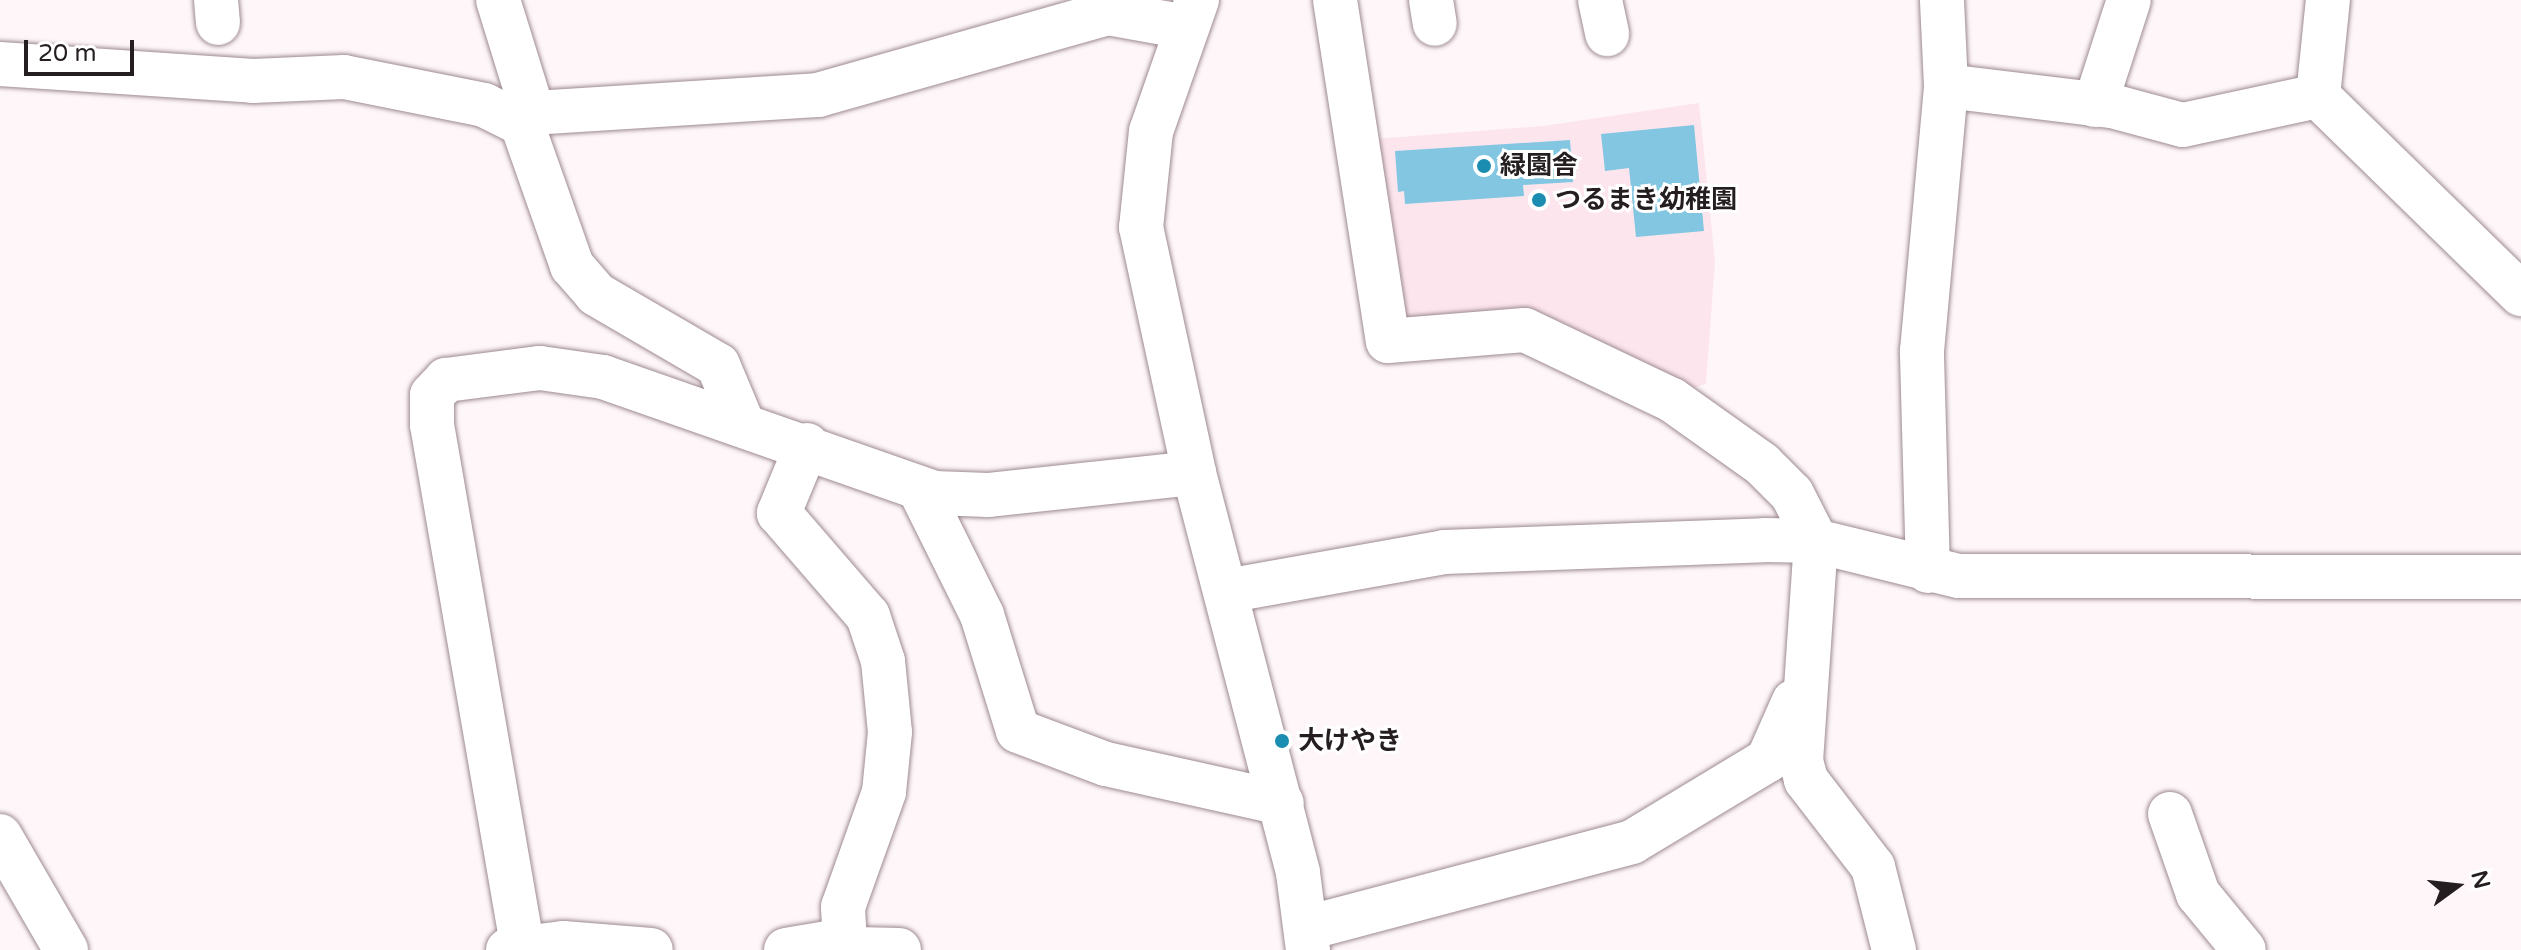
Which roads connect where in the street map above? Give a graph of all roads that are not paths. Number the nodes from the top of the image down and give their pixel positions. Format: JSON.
{"nodes":[{"id":1,"x":498,"y":0,"type":"edge"},
{"id":2,"x":1335,"y":0,"type":"edge"},
{"id":3,"x":1942,"y":0,"type":"edge"},
{"id":4,"x":2129,"y":0,"type":"edge"},
{"id":5,"x":2328,"y":0,"type":"edge"},
{"id":6,"x":1107,"y":6,"type":"edge"},
{"id":7,"x":1192,"y":13,"type":"edge"},
{"id":8,"x":0,"y":64,"type":"edge"},
{"id":9,"x":1946,"y":86,"type":"junction"},
{"id":10,"x":2318,"y":96,"type":"junction"},
{"id":11,"x":2095,"y":105,"type":"junction"},
{"id":12,"x":528,"y":119,"type":"junction"},
{"id":13,"x":2521,"y":294,"type":"edge"},
{"id":14,"x":742,"y":422,"type":"junction"},
{"id":15,"x":807,"y":445,"type":"junction"},
{"id":16,"x":1194,"y":473,"type":"junction"},
{"id":17,"x":919,"y":488,"type":"junction"},
{"id":18,"x":1816,"y":541,"type":"junction"},
{"id":19,"x":1928,"y":571,"type":"junction"},
{"id":20,"x":2521,"y":577,"type":"edge"},
{"id":21,"x":1226,"y":591,"type":"junction"},
{"id":22,"x":1809,"y":666,"type":"junction"},
{"id":23,"x":1282,"y":803,"type":"junction"},
{"id":24,"x":2170,"y":814,"type":"dead end"},
{"id":25,"x":0,"y":836,"type":"edge"},
{"id":26,"x":1308,"y":939,"type":"edge"},
{"id":27,"x":845,"y":940,"type":"junction"},
{"id":28,"x":518,"y":948,"type":"edge"},
{"id":29,"x":66,"y":950,"type":"edge"},
{"id":30,"x":651,"y":950,"type":"edge"},
{"id":31,"x":786,"y":950,"type":"edge"},
{"id":32,"x":899,"y":950,"type":"edge"},
{"id":33,"x":1894,"y":950,"type":"edge"},
{"id":34,"x":2244,"y":950,"type":"edge"}],
"edges":[{"from":1,"to":12,"type":"street"},
{"from":2,"to":18,"type":"street"},
{"from":3,"to":9,"type":"street"},
{"from":4,"to":11,"type":"street"},
{"from":5,"to":10,"type":"street"},
{"from":6,"to":7,"type":"street"},
{"from":6,"to":12,"type":"street"},
{"from":7,"to":16,"type":"street"},
{"from":8,"to":12,"type":"street"},
{"from":9,"to":11,"type":"street"},
{"from":9,"to":19,"type":"street"},
{"from":10,"to":11,"type":"street"},
{"from":10,"to":13,"type":"street"},
{"from":12,"to":14,"type":"street"},
{"from":14,"to":15,"type":"street"},
{"from":14,"to":28,"type":"street"},
{"from":15,"to":17,"type":"street"},
{"from":15,"to":27,"type":"street"},
{"from":16,"to":17,"type":"street"},
{"from":16,"to":21,"type":"street"},
{"from":17,"to":23,"type":"street"},
{"from":18,"to":19,"type":"street"},
{"from":18,"to":21,"type":"street"},
{"from":18,"to":22,"type":"street"},
{"from":19,"to":20,"type":"street"},
{"from":21,"to":23,"type":"street"},
{"from":22,"to":26,"type":"street"},
{"from":22,"to":33,"type":"street"},
{"from":23,"to":26,"type":"street"},
{"from":24,"to":34,"type":"street"},
{"from":25,"to":29,"type":"street"},
{"from":27,"to":31,"type":"street"},
{"from":27,"to":32,"type":"street"},
{"from":28,"to":30,"type":"street"}]}
